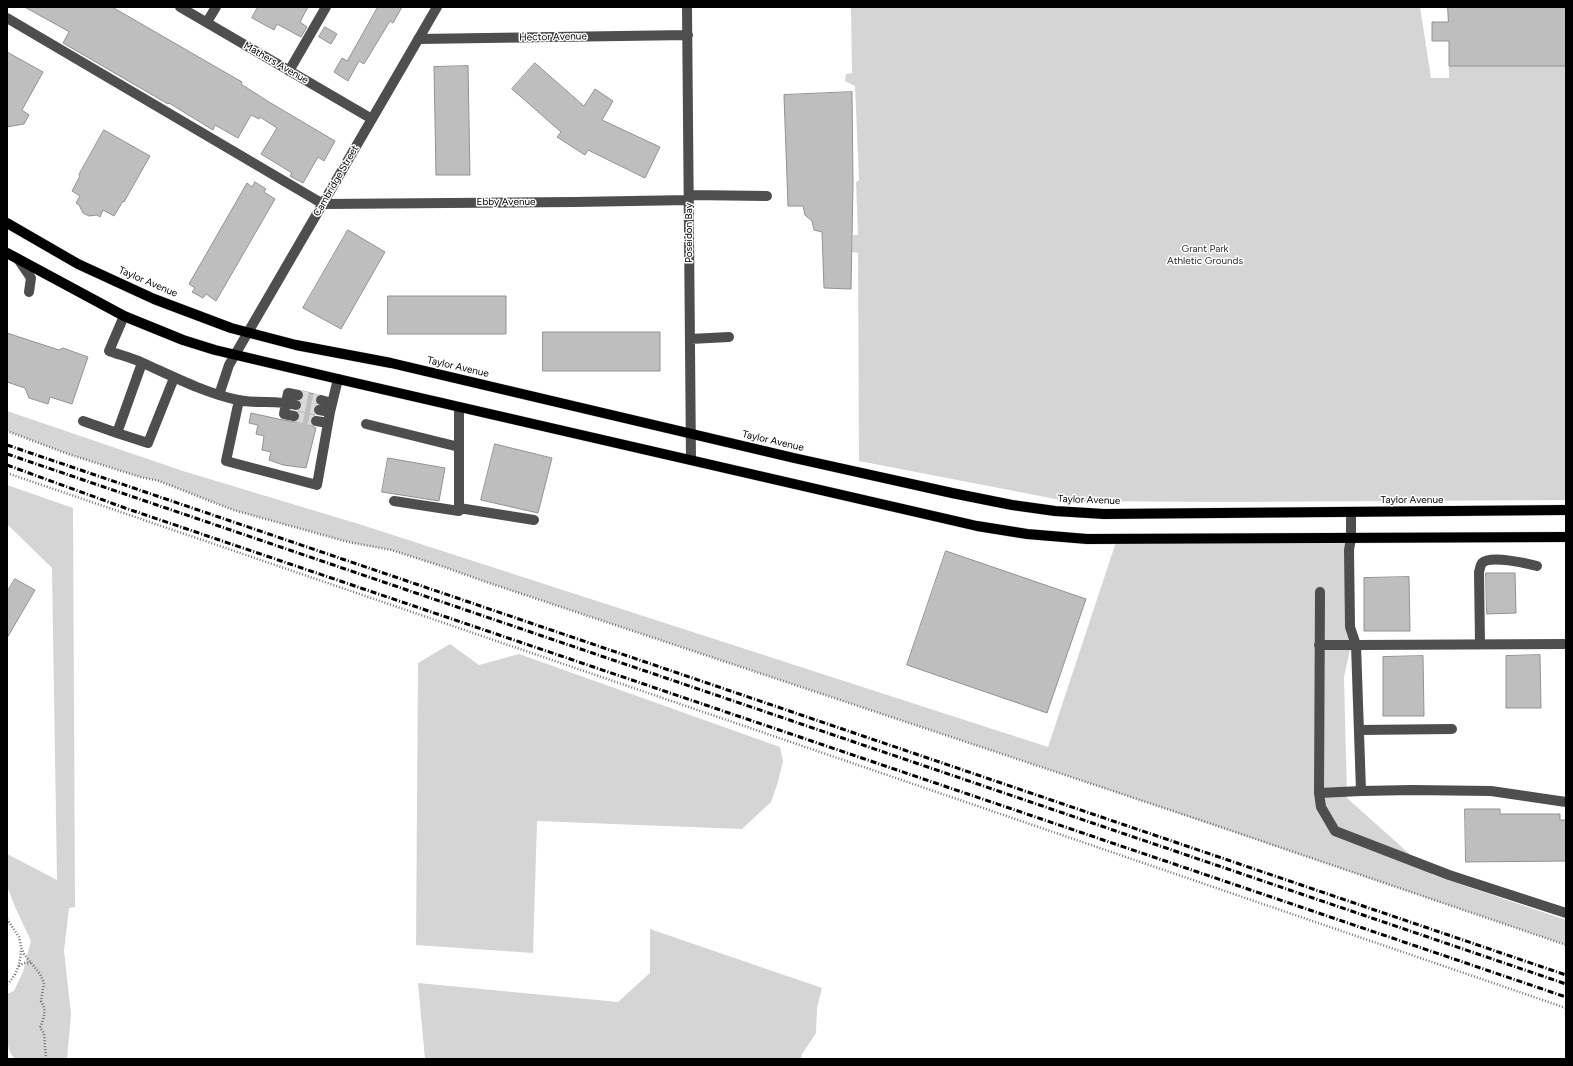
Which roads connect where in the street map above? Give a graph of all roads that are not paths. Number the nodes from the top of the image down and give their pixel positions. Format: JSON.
{"nodes":[{"id":1,"x":180,"y":7,"type":"edge"},
{"id":2,"x":216,"y":7,"type":"edge"},
{"id":3,"x":326,"y":7,"type":"edge"},
{"id":4,"x":437,"y":7,"type":"edge"},
{"id":5,"x":687,"y":7,"type":"edge"},
{"id":6,"x":7,"y":18,"type":"edge"},
{"id":7,"x":207,"y":22,"type":"junction"},
{"id":8,"x":688,"y":35,"type":"junction"},
{"id":9,"x":418,"y":39,"type":"junction"},
{"id":10,"x":289,"y":71,"type":"junction"},
{"id":11,"x":372,"y":119,"type":"junction"},
{"id":12,"x":766,"y":196,"type":"dead end"},
{"id":13,"x":689,"y":197,"type":"junction"},
{"id":14,"x":323,"y":204,"type":"junction"},
{"id":15,"x":7,"y":223,"type":"edge"},
{"id":16,"x":7,"y":253,"type":"edge"},
{"id":17,"x":18,"y":259,"type":"junction"},
{"id":18,"x":29,"y":292,"type":"dead end"},
{"id":19,"x":124,"y":316,"type":"junction"},
{"id":20,"x":249,"y":333,"type":"junction"},
{"id":21,"x":729,"y":337,"type":"dead end"},
{"id":22,"x":690,"y":339,"type":"junction"},
{"id":23,"x":235,"y":355,"type":"junction"},
{"id":24,"x":142,"y":363,"type":"junction"},
{"id":25,"x":174,"y":378,"type":"junction"},
{"id":26,"x":338,"y":380,"type":"junction"},
{"id":27,"x":220,"y":394,"type":"junction"},
{"id":28,"x":239,"y":400,"type":"junction"},
{"id":29,"x":297,"y":400,"type":"tunnel mouth"},
{"id":30,"x":286,"y":402,"type":"junction"},
{"id":31,"x":320,"y":405,"type":"tunnel mouth"},
{"id":32,"x":459,"y":407,"type":"junction"},
{"id":33,"x":331,"y":408,"type":"junction"},
{"id":34,"x":294,"y":416,"type":"tunnel mouth"},
{"id":35,"x":316,"y":421,"type":"tunnel mouth"},
{"id":36,"x":83,"y":422,"type":"dead end"},
{"id":37,"x":328,"y":424,"type":"junction"},
{"id":38,"x":366,"y":424,"type":"dead end"},
{"id":39,"x":117,"y":433,"type":"junction"},
{"id":40,"x":691,"y":434,"type":"junction"},
{"id":41,"x":459,"y":447,"type":"junction"},
{"id":42,"x":691,"y":459,"type":"junction"},
{"id":43,"x":394,"y":501,"type":"dead end"},
{"id":44,"x":459,"y":508,"type":"junction"},
{"id":45,"x":1566,"y":510,"type":"edge"},
{"id":46,"x":1351,"y":512,"type":"junction"},
{"id":47,"x":534,"y":520,"type":"dead end"},
{"id":48,"x":1566,"y":537,"type":"edge"},
{"id":49,"x":1351,"y":538,"type":"junction"},
{"id":50,"x":1536,"y":566,"type":"dead end"},
{"id":51,"x":1320,"y":592,"type":"dead end"},
{"id":52,"x":1480,"y":644,"type":"junction"},
{"id":53,"x":1566,"y":644,"type":"edge"},
{"id":54,"x":1319,"y":645,"type":"junction"},
{"id":55,"x":1356,"y":645,"type":"junction"},
{"id":56,"x":1452,"y":729,"type":"dead end"},
{"id":57,"x":1359,"y":730,"type":"junction"},
{"id":58,"x":1361,"y":791,"type":"junction"},
{"id":59,"x":1319,"y":793,"type":"junction"},
{"id":60,"x":1566,"y":802,"type":"edge"},
{"id":61,"x":1566,"y":913,"type":"edge"}],
"edges":[{"from":1,"to":7,"type":"street","name":"Mathers Avenue"},
{"from":2,"to":7,"type":"street"},
{"from":3,"to":10,"type":"street"},
{"from":4,"to":9,"type":"street","name":"Cambridge Street"},
{"from":5,"to":8,"type":"street","name":"Poseidon Bay"},
{"from":6,"to":14,"type":"street"},
{"from":7,"to":10,"type":"street","name":"Mathers Avenue"},
{"from":8,"to":9,"type":"street","name":"Hector Avenue"},
{"from":8,"to":13,"type":"street","name":"Poseidon Bay"},
{"from":9,"to":11,"type":"street","name":"Cambridge Street"},
{"from":10,"to":11,"type":"street","name":"Mathers Avenue"},
{"from":11,"to":14,"type":"street","name":"Cambridge Street"},
{"from":12,"to":13,"type":"street","name":"Ebby Avenue"},
{"from":13,"to":14,"type":"street","name":"Ebby Avenue"},
{"from":13,"to":22,"type":"street","name":"Poseidon Bay"},
{"from":14,"to":20,"type":"street","name":"Cambridge Street"},
{"from":15,"to":20,"type":"main road","name":"Taylor Avenue"},
{"from":16,"to":17,"type":"main road"},
{"from":17,"to":18,"type":"street"},
{"from":17,"to":19,"type":"main road"},
{"from":19,"to":23,"type":"main road"},
{"from":19,"to":24,"type":"street"},
{"from":20,"to":23,"type":"street","name":"Cambridge Street"},
{"from":20,"to":40,"type":"main road","name":"Taylor Avenue"},
{"from":21,"to":22,"type":"street"},
{"from":22,"to":40,"type":"street","name":"Poseidon Bay"},
{"from":23,"to":26,"type":"main road"},
{"from":23,"to":27,"type":"street","name":"Cambridge Street"},
{"from":24,"to":25,"type":"street"},
{"from":24,"to":39,"type":"street"},
{"from":25,"to":27,"type":"street"},
{"from":25,"to":39,"type":"street"},
{"from":26,"to":32,"type":"main road"},
{"from":26,"to":33,"type":"street"},
{"from":27,"to":28,"type":"street"},
{"from":28,"to":30,"type":"street"},
{"from":28,"to":37,"type":"street"},
{"from":29,"to":30,"type":"street"},
{"from":30,"to":34,"type":"street"},
{"from":31,"to":33,"type":"street"},
{"from":32,"to":41,"type":"street"},
{"from":32,"to":42,"type":"main road"},
{"from":33,"to":37,"type":"street"},
{"from":35,"to":37,"type":"street"},
{"from":36,"to":39,"type":"street"},
{"from":38,"to":41,"type":"street"},
{"from":40,"to":42,"type":"street","name":"Poseidon Bay"},
{"from":40,"to":46,"type":"main road","name":"Taylor Avenue"},
{"from":41,"to":44,"type":"street"},
{"from":42,"to":49,"type":"main road"},
{"from":43,"to":44,"type":"street"},
{"from":44,"to":47,"type":"street"},
{"from":45,"to":46,"type":"main road","name":"Taylor Avenue"},
{"from":46,"to":49,"type":"street"},
{"from":48,"to":49,"type":"main road"},
{"from":49,"to":55,"type":"street"},
{"from":50,"to":52,"type":"street"},
{"from":51,"to":54,"type":"street"},
{"from":52,"to":53,"type":"street"},
{"from":52,"to":55,"type":"street"},
{"from":54,"to":55,"type":"street"},
{"from":54,"to":59,"type":"street"},
{"from":55,"to":57,"type":"street"},
{"from":56,"to":57,"type":"street"},
{"from":57,"to":58,"type":"street"},
{"from":58,"to":59,"type":"street"},
{"from":58,"to":60,"type":"street"},
{"from":59,"to":61,"type":"street"}]}
